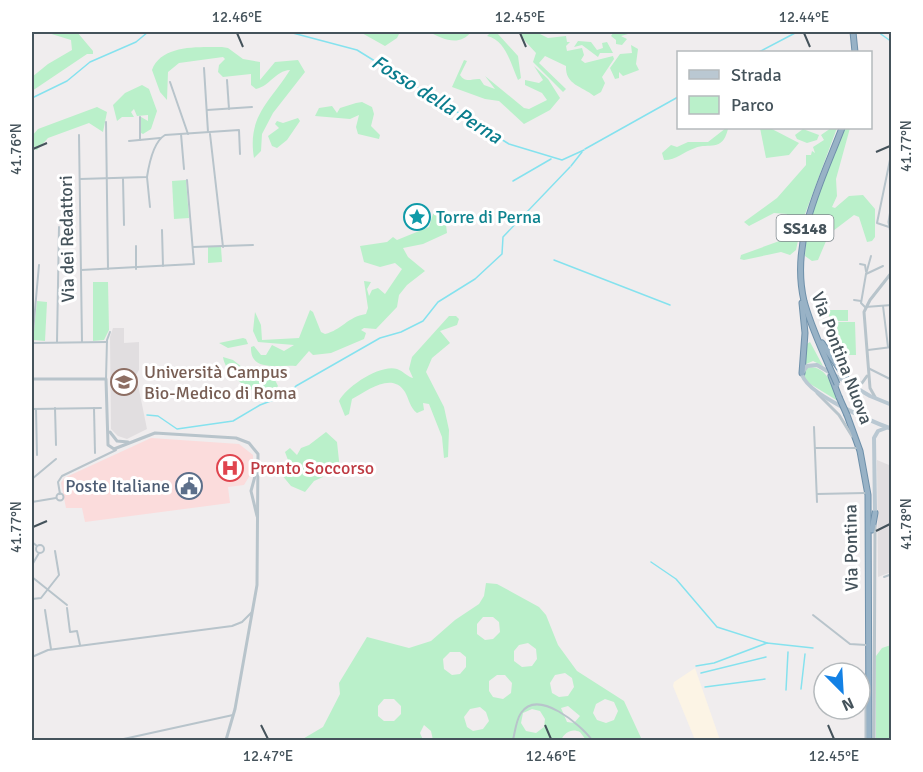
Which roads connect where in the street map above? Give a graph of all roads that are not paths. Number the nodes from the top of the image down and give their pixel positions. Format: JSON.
{"nodes":[{"id":1,"x":851,"y":32,"type":"edge"},
{"id":2,"x":854,"y":51,"type":"edge"},
{"id":3,"x":204,"y":68,"type":"dead end"},
{"id":4,"x":227,"y":80,"type":"dead end"},
{"id":5,"x":170,"y":82,"type":"dead end"},
{"id":6,"x":252,"y":107,"type":"dead end"},
{"id":7,"x":229,"y":109,"type":"junction"},
{"id":8,"x":207,"y":110,"type":"junction"},
{"id":9,"x":140,"y":117,"type":"dead end"},
{"id":10,"x":106,"y":122,"type":"dead end"},
{"id":11,"x":840,"y":129,"type":"edge"},
{"id":12,"x":840,"y":129,"type":"edge"},
{"id":13,"x":209,"y":132,"type":"junction"},
{"id":14,"x":181,"y":134,"type":"junction"},
{"id":15,"x":188,"y":134,"type":"junction"},
{"id":16,"x":79,"y":135,"type":"dead end"},
{"id":17,"x":160,"y":138,"type":"junction"},
{"id":18,"x":140,"y":140,"type":"junction"},
{"id":19,"x":129,"y":141,"type":"dead end"},
{"id":20,"x":891,"y":150,"type":"edge"},
{"id":21,"x":240,"y":154,"type":"dead end"},
{"id":22,"x":184,"y":169,"type":"dead end"},
{"id":23,"x":147,"y":177,"type":"junction"},
{"id":24,"x":80,"y":179,"type":"junction"},
{"id":25,"x":107,"y":179,"type":"junction"},
{"id":26,"x":123,"y":179,"type":"junction"},
{"id":27,"x":187,"y":180,"type":"dead end"},
{"id":28,"x":891,"y":204,"type":"edge"},
{"id":29,"x":150,"y":207,"type":"dead end"},
{"id":30,"x":124,"y":225,"type":"dead end"},
{"id":31,"x":889,"y":227,"type":"junction"},
{"id":32,"x":59,"y":228,"type":"dead end"},
{"id":33,"x":162,"y":230,"type":"dead end"},
{"id":34,"x":891,"y":239,"type":"edge"},
{"id":35,"x":253,"y":245,"type":"dead end"},
{"id":36,"x":136,"y":246,"type":"dead end"},
{"id":37,"x":193,"y":247,"type":"junction"},
{"id":38,"x":223,"y":247,"type":"junction"},
{"id":39,"x":872,"y":256,"type":"dead end"},
{"id":40,"x":860,"y":264,"type":"dead end"},
{"id":41,"x":39,"y":265,"type":"dead end"},
{"id":42,"x":883,"y":266,"type":"dead end"},
{"id":43,"x":164,"y":267,"type":"junction"},
{"id":44,"x":108,"y":269,"type":"junction"},
{"id":45,"x":136,"y":269,"type":"junction"},
{"id":46,"x":81,"y":270,"type":"junction"},
{"id":47,"x":891,"y":272,"type":"edge"},
{"id":48,"x":866,"y":274,"type":"junction"},
{"id":49,"x":854,"y":300,"type":"dead end"},
{"id":50,"x":861,"y":302,"type":"junction"},
{"id":51,"x":802,"y":303,"type":"junction"},
{"id":52,"x":891,"y":305,"type":"edge"},
{"id":53,"x":883,"y":306,"type":"junction"},
{"id":54,"x":865,"y":307,"type":"junction"},
{"id":55,"x":110,"y":332,"type":"dead end"},
{"id":56,"x":815,"y":332,"type":"junction"},
{"id":57,"x":57,"y":342,"type":"junction"},
{"id":58,"x":82,"y":342,"type":"junction"},
{"id":59,"x":107,"y":342,"type":"junction"},
{"id":60,"x":32,"y":343,"type":"edge"},
{"id":61,"x":890,"y":347,"type":"edge"},
{"id":62,"x":866,"y":350,"type":"junction"},
{"id":63,"x":827,"y":366,"type":"junction"},
{"id":64,"x":868,"y":370,"type":"junction"},
{"id":65,"x":802,"y":374,"type":"junction"},
{"id":66,"x":32,"y":379,"type":"edge"},
{"id":67,"x":106,"y":379,"type":"junction"},
{"id":68,"x":891,"y":380,"type":"edge"},
{"id":69,"x":850,"y":384,"type":"junction"},
{"id":70,"x":811,"y":388,"type":"junction"},
{"id":71,"x":879,"y":400,"type":"junction"},
{"id":72,"x":842,"y":403,"type":"junction"},
{"id":73,"x":891,"y":405,"type":"edge"},
{"id":74,"x":55,"y":408,"type":"junction"},
{"id":75,"x":94,"y":408,"type":"junction"},
{"id":76,"x":101,"y":408,"type":"dead end"},
{"id":77,"x":34,"y":409,"type":"edge"},
{"id":78,"x":836,"y":411,"type":"junction"},
{"id":79,"x":849,"y":416,"type":"junction"},
{"id":80,"x":891,"y":423,"type":"edge"},
{"id":81,"x":108,"y":426,"type":"junction"},
{"id":82,"x":814,"y":427,"type":"dead end"},
{"id":83,"x":889,"y":429,"type":"edge"},
{"id":84,"x":32,"y":431,"type":"edge"},
{"id":85,"x":37,"y":431,"type":"junction"},
{"id":86,"x":116,"y":441,"type":"junction"},
{"id":87,"x":133,"y":442,"type":"junction"},
{"id":88,"x":108,"y":444,"type":"junction"},
{"id":89,"x":56,"y":446,"type":"dead end"},
{"id":90,"x":815,"y":448,"type":"junction"},
{"id":91,"x":857,"y":448,"type":"junction"},
{"id":92,"x":117,"y":450,"type":"junction"},
{"id":93,"x":95,"y":453,"type":"dead end"},
{"id":94,"x":37,"y":455,"type":"dead end"},
{"id":95,"x":103,"y":456,"type":"junction"},
{"id":96,"x":56,"y":459,"type":"dead end"},
{"id":97,"x":259,"y":460,"type":"junction"},
{"id":98,"x":32,"y":479,"type":"edge"},
{"id":99,"x":252,"y":483,"type":"junction"},
{"id":100,"x":259,"y":487,"type":"junction"},
{"id":101,"x":865,"y":493,"type":"junction"},
{"id":102,"x":60,"y":494,"type":"junction"},
{"id":103,"x":817,"y":494,"type":"junction"},
{"id":104,"x":259,"y":497,"type":"junction"},
{"id":105,"x":56,"y":498,"type":"junction"},
{"id":106,"x":252,"y":499,"type":"junction"},
{"id":107,"x":32,"y":502,"type":"edge"},
{"id":108,"x":817,"y":502,"type":"dead end"},
{"id":109,"x":875,"y":513,"type":"junction"},
{"id":110,"x":258,"y":524,"type":"junction"},
{"id":111,"x":871,"y":532,"type":"junction"},
{"id":112,"x":32,"y":543,"type":"edge"},
{"id":113,"x":37,"y":546,"type":"junction"},
{"id":114,"x":55,"y":551,"type":"dead end"},
{"id":115,"x":39,"y":553,"type":"junction"},
{"id":116,"x":32,"y":565,"type":"edge"},
{"id":117,"x":891,"y":574,"type":"edge"},
{"id":118,"x":32,"y":577,"type":"edge"},
{"id":119,"x":884,"y":577,"type":"dead end"},
{"id":120,"x":48,"y":590,"type":"junction"},
{"id":121,"x":32,"y":599,"type":"edge"},
{"id":122,"x":45,"y":610,"type":"dead end"},
{"id":123,"x":252,"y":612,"type":"junction"},
{"id":124,"x":813,"y":615,"type":"dead end"},
{"id":125,"x":80,"y":645,"type":"junction"},
{"id":126,"x":866,"y":645,"type":"junction"},
{"id":127,"x":51,"y":649,"type":"junction"},
{"id":128,"x":32,"y":657,"type":"edge"},
{"id":129,"x":234,"y":715,"type":"junction"},
{"id":130,"x":119,"y":741,"type":"edge"},
{"id":131,"x":226,"y":741,"type":"edge"},
{"id":132,"x":513,"y":741,"type":"edge"},
{"id":133,"x":591,"y":741,"type":"edge"},
{"id":134,"x":870,"y":741,"type":"edge"}],
"edges":[{"from":1,"to":2,"type":"highway"},
{"from":3,"to":8,"type":"street"},
{"from":4,"to":7,"type":"street"},
{"from":5,"to":15,"type":"street"},
{"from":6,"to":7,"type":"street"},
{"from":7,"to":8,"type":"street"},
{"from":8,"to":13,"type":"street"},
{"from":9,"to":18,"type":"street"},
{"from":10,"to":25,"type":"street"},
{"from":11,"to":51,"type":"highway","name":"Via Pontina Nuova","number":"SS148"},
{"from":12,"to":56,"type":"highway","name":"Via Pontina Nuova","number":"SS148"},
{"from":13,"to":15,"type":"street"},
{"from":13,"to":21,"type":"street"},
{"from":13,"to":38,"type":"street"},
{"from":14,"to":15,"type":"street"},
{"from":14,"to":17,"type":"street"},
{"from":14,"to":22,"type":"street"},
{"from":16,"to":24,"type":"street","name":"Via dei Redattori"},
{"from":17,"to":18,"type":"street"},
{"from":17,"to":23,"type":"street"},
{"from":18,"to":19,"type":"street"},
{"from":20,"to":31,"type":"street"},
{"from":23,"to":26,"type":"street"},
{"from":23,"to":29,"type":"street"},
{"from":24,"to":25,"type":"street"},
{"from":24,"to":46,"type":"street","name":"Via dei Redattori"},
{"from":25,"to":26,"type":"street"},
{"from":25,"to":44,"type":"street"},
{"from":26,"to":30,"type":"street"},
{"from":27,"to":37,"type":"street"},
{"from":28,"to":31,"type":"street"},
{"from":31,"to":34,"type":"street"},
{"from":32,"to":57,"type":"street"},
{"from":33,"to":43,"type":"street"},
{"from":35,"to":38,"type":"street"},
{"from":36,"to":45,"type":"street"},
{"from":37,"to":38,"type":"street"},
{"from":37,"to":43,"type":"street"},
{"from":39,"to":48,"type":"street"},
{"from":40,"to":48,"type":"street"},
{"from":41,"to":60,"type":"street"},
{"from":42,"to":48,"type":"street"},
{"from":43,"to":45,"type":"street"},
{"from":44,"to":45,"type":"street"},
{"from":44,"to":46,"type":"street"},
{"from":46,"to":58,"type":"street","name":"Via dei Redattori"},
{"from":47,"to":54,"type":"street"},
{"from":48,"to":50,"type":"street"},
{"from":49,"to":50,"type":"street"},
{"from":50,"to":54,"type":"street"},
{"from":51,"to":63,"type":"highway","name":"Via Pontina Nuova","number":"SS148"},
{"from":51,"to":65,"type":"highway"},
{"from":52,"to":53,"type":"street"},
{"from":53,"to":54,"type":"street"},
{"from":53,"to":61,"type":"street"},
{"from":54,"to":62,"type":"street"},
{"from":55,"to":59,"type":"street"},
{"from":56,"to":63,"type":"highway","name":"Via Pontina Nuova","number":"SS148"},
{"from":56,"to":69,"type":"highway"},
{"from":57,"to":58,"type":"street"},
{"from":57,"to":60,"type":"street"},
{"from":58,"to":59,"type":"street"},
{"from":59,"to":67,"type":"street"},
{"from":61,"to":62,"type":"street"},
{"from":62,"to":64,"type":"street"},
{"from":63,"to":72,"type":"highway","name":"Via Pontina Nuova","number":"SS148","bridge":true},
{"from":63,"to":79,"type":"highway","name":"Via Pontina Nuova","number":"SS148","bridge":true},
{"from":64,"to":68,"type":"street"},
{"from":64,"to":69,"type":"street"},
{"from":64,"to":71,"type":"street"},
{"from":65,"to":69,"type":"main road"},
{"from":65,"to":70,"type":"main road","name":"Via Pontina"},
{"from":66,"to":67,"type":"street"},
{"from":67,"to":81,"type":"street"},
{"from":69,"to":71,"type":"main road"},
{"from":70,"to":72,"type":"main road"},
{"from":70,"to":78,"type":"street","name":"Via Pontina"},
{"from":71,"to":73,"type":"main road"},
{"from":72,"to":78,"type":"street"},
{"from":72,"to":79,"type":"highway","name":"Via Pontina Nuova","number":"SS148","bridge":true},
{"from":72,"to":83,"type":"main road"},
{"from":74,"to":75,"type":"street"},
{"from":74,"to":77,"type":"street"},
{"from":74,"to":89,"type":"street"},
{"from":75,"to":76,"type":"street"},
{"from":75,"to":93,"type":"street"},
{"from":77,"to":85,"type":"street"},
{"from":78,"to":91,"type":"street","name":"Via Pontina"},
{"from":79,"to":111,"type":"highway","name":"Via Pontina Nuova","number":"SS148"},
{"from":80,"to":83,"type":"street"},
{"from":81,"to":86,"type":"street"},
{"from":81,"to":88,"type":"street"},
{"from":82,"to":90,"type":"street"},
{"from":83,"to":109,"type":"main road","name":"Via Pontina"},
{"from":84,"to":85,"type":"street"},
{"from":85,"to":94,"type":"street"},
{"from":86,"to":87,"type":"street"},
{"from":86,"to":88,"type":"street"},
{"from":86,"to":92,"type":"street"},
{"from":87,"to":92,"type":"street"},
{"from":87,"to":97,"type":"street"},
{"from":88,"to":92,"type":"street"},
{"from":88,"to":95,"type":"street"},
{"from":90,"to":91,"type":"street"},
{"from":90,"to":103,"type":"street"},
{"from":91,"to":101,"type":"street","name":"Via Pontina"},
{"from":92,"to":95,"type":"street"},
{"from":95,"to":102,"type":"street"},
{"from":96,"to":98,"type":"street"},
{"from":97,"to":99,"type":"street"},
{"from":97,"to":100,"type":"street"},
{"from":99,"to":100,"type":"street"},
{"from":99,"to":106,"type":"street"},
{"from":100,"to":104,"type":"street"},
{"from":101,"to":103,"type":"street"},
{"from":101,"to":126,"type":"street","name":"Via Pontina"},
{"from":102,"to":105,"type":"street"},
{"from":102,"to":105,"type":"street"},
{"from":103,"to":108,"type":"street"},
{"from":104,"to":106,"type":"street"},
{"from":104,"to":110,"type":"street"},
{"from":105,"to":107,"type":"street"},
{"from":106,"to":110,"type":"street"},
{"from":109,"to":111,"type":"highway"},
{"from":109,"to":134,"type":"street","name":"Via Pontina"},
{"from":110,"to":123,"type":"street"},
{"from":111,"to":134,"type":"highway","name":"Via Pontina","number":"SS148"},
{"from":112,"to":113,"type":"street"},
{"from":113,"to":115,"type":"street"},
{"from":113,"to":115,"type":"street"},
{"from":114,"to":120,"type":"street"},
{"from":115,"to":116,"type":"street"},
{"from":117,"to":119,"type":"street"},
{"from":118,"to":120,"type":"street"},
{"from":120,"to":121,"type":"street"},
{"from":120,"to":125,"type":"street"},
{"from":122,"to":127,"type":"street"},
{"from":123,"to":125,"type":"street"},
{"from":123,"to":129,"type":"street"},
{"from":124,"to":126,"type":"street"},
{"from":125,"to":127,"type":"street"},
{"from":126,"to":134,"type":"street","name":"Via Pontina"},
{"from":127,"to":128,"type":"street"},
{"from":129,"to":130,"type":"street"},
{"from":129,"to":131,"type":"street"},
{"from":132,"to":133,"type":"street"}]}
